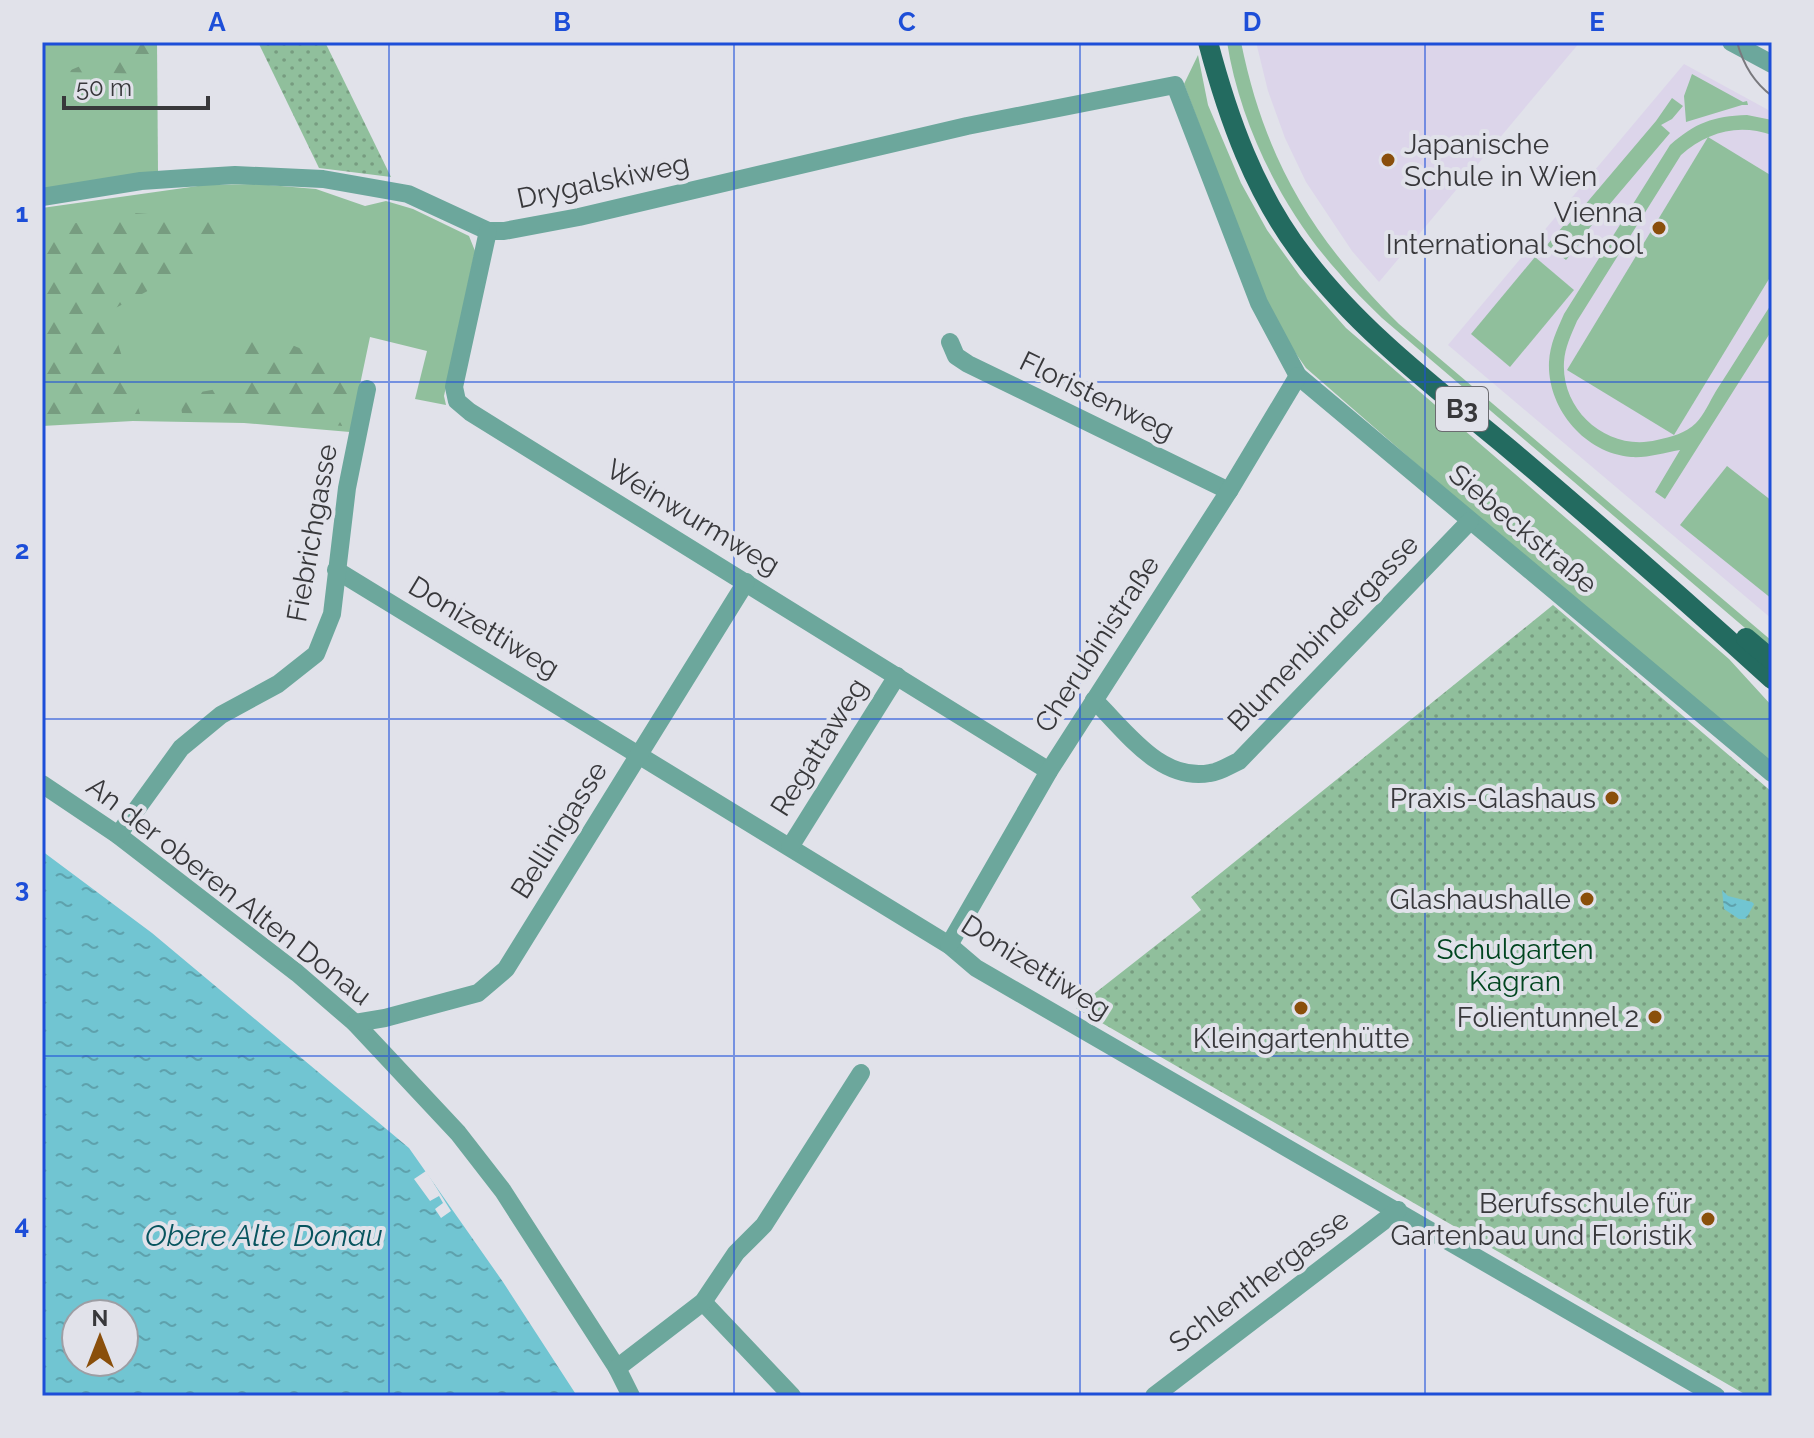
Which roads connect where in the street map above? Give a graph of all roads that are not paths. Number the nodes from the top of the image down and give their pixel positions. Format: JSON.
{"nodes":[{"id":1,"x":1208,"y":42,"type":"edge"},
{"id":2,"x":1221,"y":42,"type":"edge"},
{"id":3,"x":1731,"y":42,"type":"edge"},
{"id":4,"x":1762,"y":54,"type":"edge"},
{"id":5,"x":1224,"y":84,"type":"junction"},
{"id":6,"x":1175,"y":85,"type":"joint"},
{"id":7,"x":42,"y":197,"type":"edge"},
{"id":8,"x":488,"y":231,"type":"junction"},
{"id":9,"x":950,"y":342,"type":"dead end"},
{"id":10,"x":1298,"y":376,"type":"junction"},
{"id":11,"x":367,"y":389,"type":"dead end"},
{"id":12,"x":1229,"y":491,"type":"junction"},
{"id":13,"x":1470,"y":521,"type":"junction"},
{"id":14,"x":336,"y":570,"type":"junction"},
{"id":15,"x":746,"y":582,"type":"junction"},
{"id":16,"x":1772,"y":660,"type":"edge"},
{"id":17,"x":897,"y":676,"type":"junction"},
{"id":18,"x":1772,"y":679,"type":"edge"},
{"id":19,"x":1094,"y":700,"type":"junction"},
{"id":20,"x":640,"y":754,"type":"junction"},
{"id":21,"x":1049,"y":771,"type":"junction"},
{"id":22,"x":1772,"y":773,"type":"edge"},
{"id":23,"x":42,"y":784,"type":"edge"},
{"id":24,"x":118,"y":835,"type":"junction"},
{"id":25,"x":790,"y":847,"type":"junction"},
{"id":26,"x":949,"y":945,"type":"junction"},
{"id":27,"x":355,"y":1023,"type":"junction"},
{"id":28,"x":861,"y":1073,"type":"dead end"},
{"id":29,"x":1398,"y":1210,"type":"junction"},
{"id":30,"x":703,"y":1302,"type":"junction"},
{"id":31,"x":617,"y":1368,"type":"junction"},
{"id":32,"x":631,"y":1396,"type":"edge"},
{"id":33,"x":792,"y":1396,"type":"edge"},
{"id":34,"x":1154,"y":1396,"type":"edge"},
{"id":35,"x":1716,"y":1396,"type":"edge"}],
"edges":[{"from":1,"to":5,"type":"main road","number":"B3"},
{"from":2,"to":5,"type":"main road","number":"B3"},
{"from":3,"to":4,"type":"street"},
{"from":5,"to":16,"type":"main road","number":"B3"},
{"from":5,"to":18,"type":"main road","name":"Siebeckstraße","number":"B3"},
{"from":6,"to":8,"type":"street","name":"Drygalskiweg"},
{"from":6,"to":10,"type":"street","name":"Siebeckstraße"},
{"from":7,"to":8,"type":"street","name":"Drygalskiweg"},
{"from":8,"to":15,"type":"street","name":"Weinwurmweg"},
{"from":9,"to":12,"type":"street","name":"Floristenweg"},
{"from":10,"to":12,"type":"street","name":"Cherubinistraße"},
{"from":10,"to":13,"type":"street","name":"Siebeckstraße"},
{"from":11,"to":14,"type":"street","name":"Fiebrichgasse"},
{"from":12,"to":19,"type":"street","name":"Cherubinistraße"},
{"from":13,"to":19,"type":"street","name":"Blumenbindergasse"},
{"from":13,"to":22,"type":"street","name":"Siebeckstraße"},
{"from":14,"to":20,"type":"street","name":"Donizettiweg"},
{"from":14,"to":24,"type":"street","name":"Fiebrichgasse"},
{"from":15,"to":17,"type":"street","name":"Weinwurmweg"},
{"from":15,"to":20,"type":"street","name":"Bellinigasse"},
{"from":17,"to":21,"type":"street","name":"Weinwurmweg"},
{"from":17,"to":25,"type":"street","name":"Regattaweg"},
{"from":19,"to":21,"type":"street","name":"Cherubinistraße"},
{"from":20,"to":25,"type":"street","name":"Donizettiweg"},
{"from":20,"to":27,"type":"street","name":"Bellinigasse"},
{"from":21,"to":26,"type":"street","name":"Cherubinistraße"},
{"from":23,"to":24,"type":"street","name":"An der oberen Alten Donau"},
{"from":24,"to":27,"type":"street","name":"An der oberen Alten Donau"},
{"from":25,"to":26,"type":"street","name":"Donizettiweg"},
{"from":26,"to":29,"type":"street","name":"Donizettiweg"},
{"from":27,"to":31,"type":"street","name":"An der oberen Alten Donau"},
{"from":28,"to":30,"type":"street"},
{"from":29,"to":34,"type":"street","name":"Schlenthergasse"},
{"from":29,"to":35,"type":"street","name":"Donizettiweg"},
{"from":30,"to":31,"type":"street"},
{"from":30,"to":33,"type":"street"},
{"from":31,"to":32,"type":"street","name":"An der oberen Alten Donau"}]}
